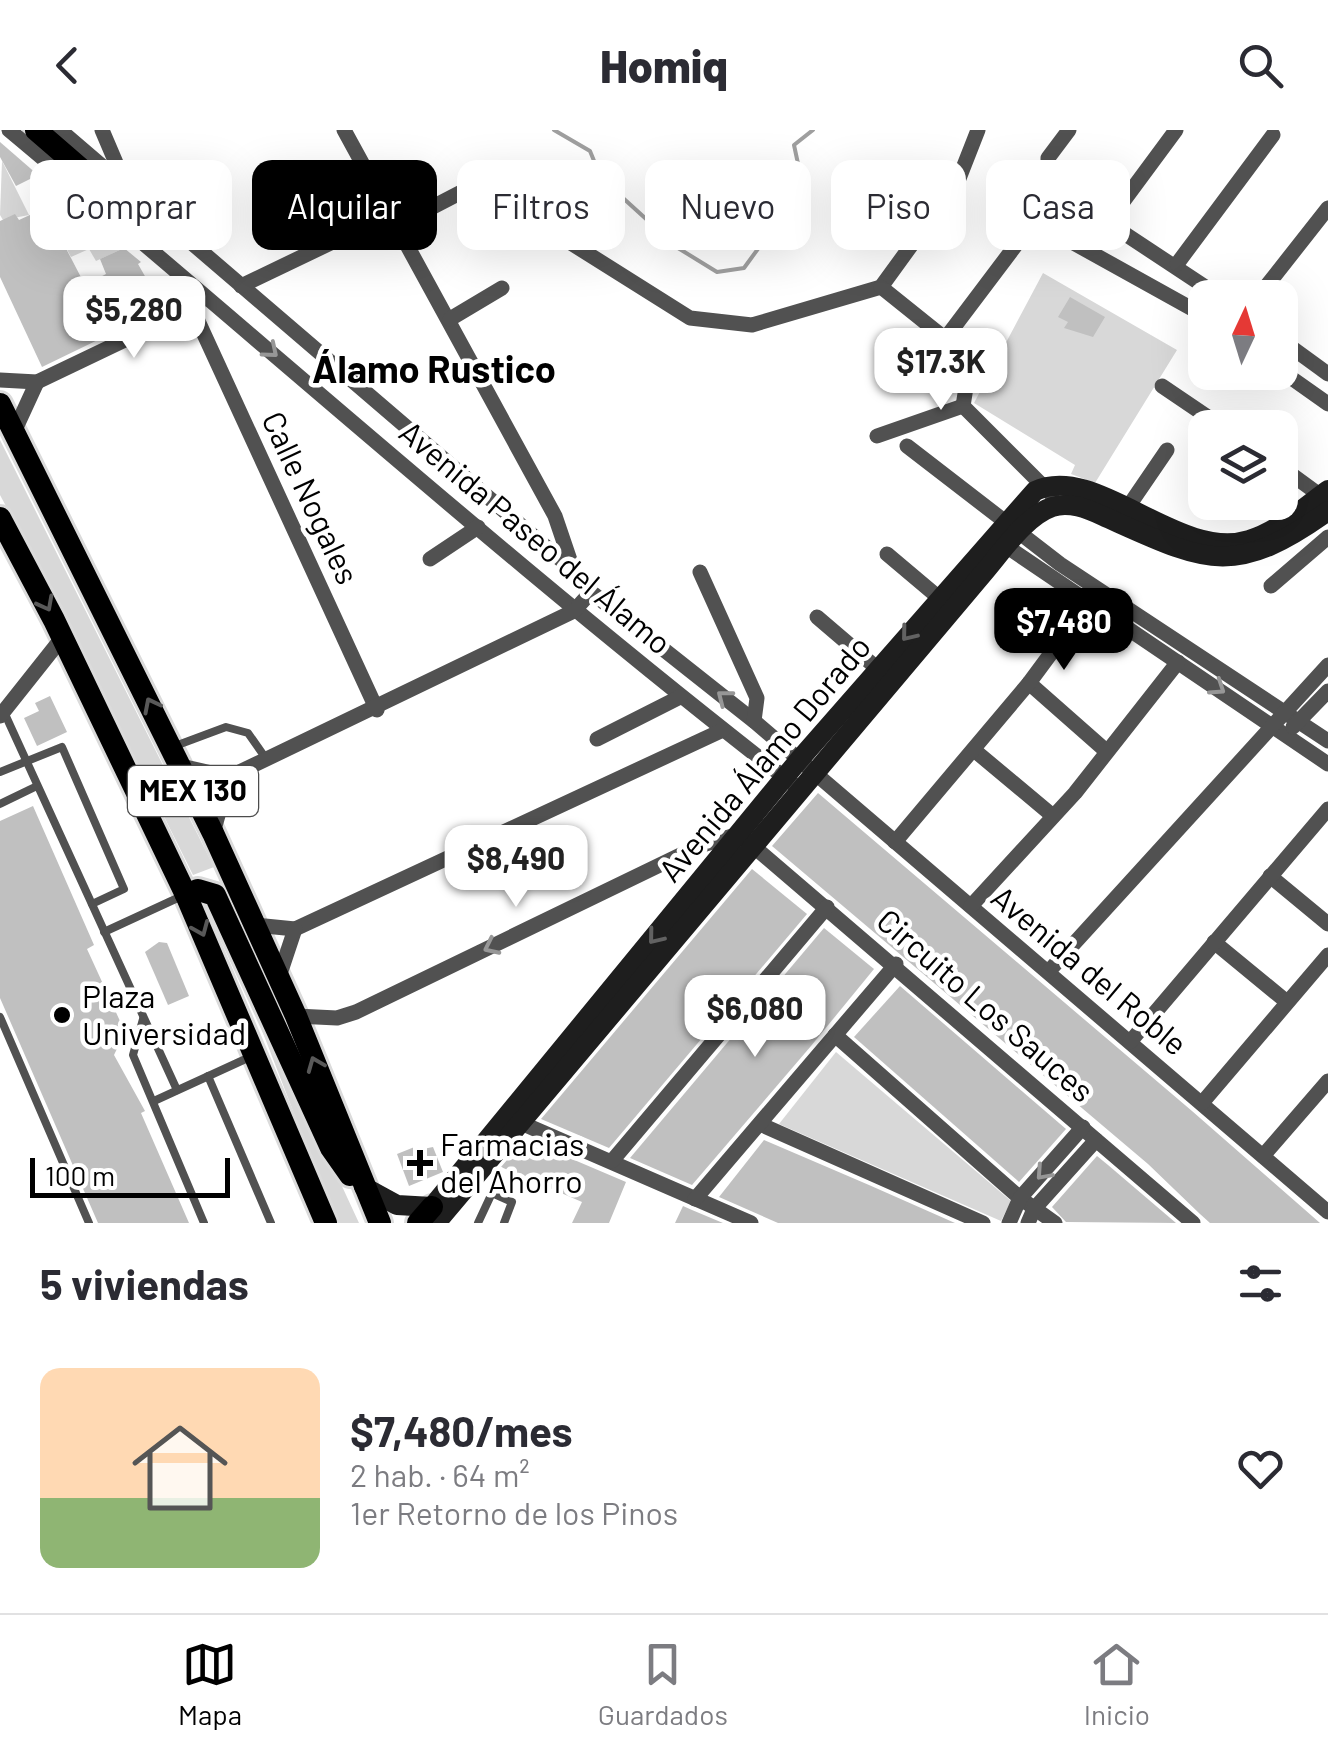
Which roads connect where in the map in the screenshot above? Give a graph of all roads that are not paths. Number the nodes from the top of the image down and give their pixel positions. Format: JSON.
{"nodes":[{"id":1,"x":9,"y":130,"type":"edge"},
{"id":2,"x":36,"y":130,"type":"edge"},
{"id":3,"x":60,"y":130,"type":"edge"},
{"id":4,"x":102,"y":130,"type":"edge"},
{"id":5,"x":344,"y":130,"type":"edge"},
{"id":6,"x":978,"y":130,"type":"edge"},
{"id":7,"x":1068,"y":130,"type":"edge"},
{"id":8,"x":1176,"y":130,"type":"edge"},
{"id":9,"x":1272,"y":135,"type":"dead end"},
{"id":10,"x":46,"y":160,"type":"edge"},
{"id":11,"x":76,"y":160,"type":"edge"},
{"id":12,"x":89,"y":160,"type":"edge"},
{"id":13,"x":110,"y":160,"type":"edge"},
{"id":14,"x":361,"y":160,"type":"edge"},
{"id":15,"x":1048,"y":160,"type":"edge"},
{"id":16,"x":1130,"y":192,"type":"edge"},
{"id":17,"x":437,"y":201,"type":"edge"},
{"id":18,"x":1328,"y":208,"type":"edge"},
{"id":19,"x":1130,"y":236,"type":"edge"},
{"id":20,"x":155,"y":250,"type":"edge"},
{"id":21,"x":194,"y":250,"type":"edge"},
{"id":22,"x":324,"y":250,"type":"edge"},
{"id":23,"x":411,"y":250,"type":"edge"},
{"id":24,"x":1176,"y":264,"type":"junction"},
{"id":25,"x":1198,"y":280,"type":"edge"},
{"id":26,"x":1272,"y":280,"type":"edge"},
{"id":27,"x":240,"y":286,"type":"junction"},
{"id":28,"x":502,"y":288,"type":"dead end"},
{"id":29,"x":880,"y":288,"type":"junction"},
{"id":30,"x":211,"y":299,"type":"junction"},
{"id":31,"x":1188,"y":306,"type":"edge"},
{"id":32,"x":192,"y":308,"type":"junction"},
{"id":33,"x":450,"y":319,"type":"junction"},
{"id":34,"x":945,"y":339,"type":"junction"},
{"id":35,"x":1298,"y":349,"type":"edge"},
{"id":36,"x":1325,"y":364,"type":"edge"},
{"id":37,"x":0,"y":380,"type":"edge"},
{"id":38,"x":38,"y":382,"type":"junction"},
{"id":39,"x":1298,"y":383,"type":"edge"},
{"id":40,"x":1162,"y":386,"type":"dead end"},
{"id":41,"x":0,"y":404,"type":"edge"},
{"id":42,"x":1328,"y":404,"type":"edge"},
{"id":43,"x":963,"y":406,"type":"junction"},
{"id":44,"x":1198,"y":410,"type":"edge"},
{"id":45,"x":14,"y":432,"type":"junction"},
{"id":46,"x":877,"y":436,"type":"dead end"},
{"id":47,"x":907,"y":446,"type":"dead end"},
{"id":48,"x":1167,"y":450,"type":"dead end"},
{"id":49,"x":1298,"y":479,"type":"edge"},
{"id":50,"x":1045,"y":486,"type":"junction"},
{"id":51,"x":1326,"y":499,"type":"edge"},
{"id":52,"x":1059,"y":505,"type":"junction"},
{"id":53,"x":1126,"y":510,"type":"junction"},
{"id":54,"x":0,"y":518,"type":"edge"},
{"id":55,"x":478,"y":527,"type":"junction"},
{"id":56,"x":1006,"y":534,"type":"junction"},
{"id":57,"x":1328,"y":537,"type":"edge"},
{"id":58,"x":1210,"y":551,"type":"junction"},
{"id":59,"x":887,"y":554,"type":"dead end"},
{"id":60,"x":430,"y":559,"type":"dead end"},
{"id":61,"x":573,"y":570,"type":"junction"},
{"id":62,"x":700,"y":572,"type":"dead end"},
{"id":63,"x":1271,"y":586,"type":"dead end"},
{"id":64,"x":591,"y":592,"type":"junction"},
{"id":65,"x":938,"y":597,"type":"junction"},
{"id":66,"x":1090,"y":602,"type":"junction"},
{"id":67,"x":574,"y":612,"type":"junction"},
{"id":68,"x":817,"y":618,"type":"dead end"},
{"id":69,"x":1146,"y":620,"type":"junction"},
{"id":70,"x":1133,"y":632,"type":"junction"},
{"id":71,"x":62,"y":638,"type":"junction"},
{"id":72,"x":1178,"y":662,"type":"junction"},
{"id":73,"x":1328,"y":665,"type":"edge"},
{"id":74,"x":879,"y":670,"type":"junction"},
{"id":75,"x":1029,"y":683,"type":"junction"},
{"id":76,"x":1328,"y":691,"type":"edge"},
{"id":77,"x":680,"y":697,"type":"junction"},
{"id":78,"x":378,"y":710,"type":"junction"},
{"id":79,"x":2,"y":714,"type":"edge"},
{"id":80,"x":1278,"y":718,"type":"junction"},
{"id":81,"x":754,"y":721,"type":"junction"},
{"id":82,"x":1292,"y":728,"type":"junction"},
{"id":83,"x":723,"y":730,"type":"junction"},
{"id":84,"x":597,"y":739,"type":"dead end"},
{"id":85,"x":1328,"y":741,"type":"edge"},
{"id":86,"x":974,"y":750,"type":"junction"},
{"id":87,"x":1105,"y":750,"type":"junction"},
{"id":88,"x":177,"y":757,"type":"junction"},
{"id":89,"x":267,"y":760,"type":"junction"},
{"id":90,"x":26,"y":761,"type":"junction"},
{"id":91,"x":1328,"y":764,"type":"edge"},
{"id":92,"x":0,"y":772,"type":"edge"},
{"id":93,"x":799,"y":775,"type":"junction"},
{"id":94,"x":230,"y":777,"type":"junction"},
{"id":95,"x":37,"y":786,"type":"junction"},
{"id":96,"x":0,"y":804,"type":"edge"},
{"id":97,"x":1328,"y":810,"type":"edge"},
{"id":98,"x":1052,"y":816,"type":"junction"},
{"id":99,"x":213,"y":833,"type":"junction"},
{"id":100,"x":746,"y":840,"type":"junction"},
{"id":101,"x":896,"y":842,"type":"junction"},
{"id":102,"x":1270,"y":876,"type":"junction"},
{"id":103,"x":186,"y":894,"type":"junction"},
{"id":104,"x":92,"y":904,"type":"junction"},
{"id":105,"x":971,"y":906,"type":"junction"},
{"id":106,"x":827,"y":907,"type":"junction"},
{"id":107,"x":1328,"y":924,"type":"edge"},
{"id":108,"x":256,"y":925,"type":"junction"},
{"id":109,"x":295,"y":929,"type":"junction"},
{"id":110,"x":104,"y":932,"type":"junction"},
{"id":111,"x":1214,"y":942,"type":"junction"},
{"id":112,"x":1328,"y":954,"type":"edge"},
{"id":113,"x":896,"y":964,"type":"junction"},
{"id":114,"x":1049,"y":971,"type":"junction"},
{"id":115,"x":279,"y":978,"type":"junction"},
{"id":116,"x":1286,"y":1002,"type":"junction"},
{"id":117,"x":296,"y":1016,"type":"junction"},
{"id":118,"x":143,"y":1017,"type":"junction"},
{"id":119,"x":0,"y":1018,"type":"edge"},
{"id":120,"x":835,"y":1035,"type":"junction"},
{"id":121,"x":1130,"y":1042,"type":"junction"},
{"id":122,"x":256,"y":1055,"type":"junction"},
{"id":123,"x":208,"y":1076,"type":"junction"},
{"id":124,"x":1328,"y":1081,"type":"edge"},
{"id":125,"x":176,"y":1090,"type":"junction"},
{"id":126,"x":154,"y":1100,"type":"junction"},
{"id":127,"x":1202,"y":1103,"type":"junction"},
{"id":128,"x":515,"y":1120,"type":"junction"},
{"id":129,"x":762,"y":1125,"type":"junction"},
{"id":130,"x":1083,"y":1127,"type":"junction"},
{"id":131,"x":1096,"y":1140,"type":"junction"},
{"id":132,"x":1263,"y":1156,"type":"junction"},
{"id":133,"x":612,"y":1161,"type":"junction"},
{"id":134,"x":364,"y":1187,"type":"junction"},
{"id":135,"x":1020,"y":1198,"type":"junction"},
{"id":136,"x":695,"y":1199,"type":"junction"},
{"id":137,"x":1328,"y":1212,"type":"edge"},
{"id":138,"x":1031,"y":1216,"type":"edge"},
{"id":139,"x":428,"y":1218,"type":"edge"},
{"id":140,"x":90,"y":1223,"type":"edge"},
{"id":141,"x":204,"y":1223,"type":"edge"},
{"id":142,"x":271,"y":1223,"type":"edge"},
{"id":143,"x":326,"y":1223,"type":"edge"},
{"id":144,"x":380,"y":1223,"type":"edge"},
{"id":145,"x":478,"y":1223,"type":"edge"},
{"id":146,"x":504,"y":1223,"type":"edge"},
{"id":147,"x":751,"y":1223,"type":"edge"},
{"id":148,"x":983,"y":1223,"type":"edge"},
{"id":149,"x":1009,"y":1223,"type":"edge"},
{"id":150,"x":1055,"y":1223,"type":"edge"},
{"id":151,"x":1193,"y":1223,"type":"edge"}],
"edges":[{"from":1,"to":10,"type":"street","name":"Avenida Paseo del Álamo"},
{"from":2,"to":11,"type":"main road"},
{"from":3,"to":12,"type":"street","name":"Avenida Paseo del Álamo"},
{"from":4,"to":13,"type":"street"},
{"from":5,"to":14,"type":"street"},
{"from":6,"to":29,"type":"street"},
{"from":7,"to":15,"type":"street"},
{"from":8,"to":16,"type":"street"},
{"from":9,"to":24,"type":"street"},
{"from":17,"to":29,"type":"street"},
{"from":18,"to":26,"type":"street"},
{"from":19,"to":24,"type":"street"},
{"from":20,"to":30,"type":"street","name":"Avenida Paseo del Álamo"},
{"from":21,"to":27,"type":"street","name":"Avenida Paseo del Álamo"},
{"from":22,"to":27,"type":"street"},
{"from":23,"to":33,"type":"street"},
{"from":24,"to":25,"type":"street"},
{"from":27,"to":61,"type":"street","name":"Avenida Paseo del Álamo"},
{"from":28,"to":33,"type":"street"},
{"from":29,"to":34,"type":"street"},
{"from":30,"to":32,"type":"street"},
{"from":30,"to":55,"type":"street","name":"Avenida Paseo del Álamo","one_way":true},
{"from":31,"to":34,"type":"street"},
{"from":32,"to":38,"type":"street"},
{"from":32,"to":78,"type":"street","name":"Calle Nogales"},
{"from":33,"to":61,"type":"street"},
{"from":34,"to":43,"type":"street"},
{"from":35,"to":36,"type":"street"},
{"from":37,"to":38,"type":"street"},
{"from":38,"to":45,"type":"street"},
{"from":39,"to":42,"type":"street"},
{"from":40,"to":44,"type":"street"},
{"from":41,"to":45,"type":"main road","number":"MEX 130"},
{"from":43,"to":46,"type":"street"},
{"from":43,"to":50,"type":"street"},
{"from":88,"to":45,"type":"main road","number":"MEX 130","one_way":true},
{"from":47,"to":56,"type":"street"},
{"from":48,"to":53,"type":"street"},
{"from":49,"to":51,"type":"street"},
{"from":50,"to":52,"type":"street"},
{"from":50,"to":53,"type":"street"},
{"from":50,"to":56,"type":"street","name":"Avenida Álamo Dorado"},
{"from":51,"to":58,"type":"street"},
{"from":52,"to":56,"type":"street","name":"Avenida Álamo Dorado"},
{"from":52,"to":58,"type":"street"},
{"from":53,"to":58,"type":"street"},
{"from":54,"to":71,"type":"main road","number":"MEX 130","one_way":true},
{"from":55,"to":60,"type":"street"},
{"from":55,"to":67,"type":"street","name":"Avenida Paseo del Álamo"},
{"from":56,"to":65,"type":"street","name":"Avenida Álamo Dorado"},
{"from":56,"to":66,"type":"street"},
{"from":56,"to":69,"type":"street"},
{"from":56,"to":93,"type":"street","name":"Avenida Álamo Dorado"},
{"from":57,"to":63,"type":"street"},
{"from":59,"to":65,"type":"street"},
{"from":61,"to":64,"type":"street","name":"Avenida Paseo del Álamo"},
{"from":62,"to":81,"type":"street"},
{"from":64,"to":67,"type":"street"},
{"from":81,"to":64,"type":"street","name":"Avenida Paseo del Álamo","one_way":true},
{"from":65,"to":74,"type":"street","name":"Avenida Álamo Dorado","one_way":true},
{"from":66,"to":70,"type":"street"},
{"from":66,"to":75,"type":"street"},
{"from":67,"to":77,"type":"street","name":"Avenida Paseo del Álamo"},
{"from":67,"to":78,"type":"street"},
{"from":68,"to":74,"type":"street"},
{"from":69,"to":70,"type":"street"},
{"from":69,"to":80,"type":"street"},
{"from":70,"to":72,"type":"street"},
{"from":71,"to":79,"type":"street"},
{"from":71,"to":103,"type":"main road","number":"MEX 130"},
{"from":72,"to":80,"type":"street","one_way":true},
{"from":72,"to":87,"type":"street"},
{"from":73,"to":80,"type":"street"},
{"from":74,"to":93,"type":"street","name":"Avenida Álamo Dorado"},
{"from":75,"to":86,"type":"street"},
{"from":75,"to":87,"type":"street"},
{"from":76,"to":82,"type":"street"},
{"from":77,"to":83,"type":"street","name":"Avenida Paseo del Álamo"},
{"from":77,"to":84,"type":"street"},
{"from":78,"to":89,"type":"street"},
{"from":79,"to":90,"type":"lane"},
{"from":80,"to":82,"type":"street"},
{"from":80,"to":114,"type":"street"},
{"from":81,"to":93,"type":"street","name":"Avenida Paseo del Álamo"},
{"from":82,"to":85,"type":"street"},
{"from":82,"to":91,"type":"street"},
{"from":83,"to":93,"type":"street","name":"Avenida Paseo del Álamo"},
{"from":83,"to":109,"type":"street"},
{"from":86,"to":98,"type":"street"},
{"from":86,"to":101,"type":"street"},
{"from":87,"to":98,"type":"street"},
{"from":88,"to":89,"type":"lane"},
{"from":88,"to":94,"type":"street"},
{"from":88,"to":99,"type":"main road","number":"MEX 130"},
{"from":89,"to":94,"type":"street"},
{"from":90,"to":92,"type":"lane"},
{"from":90,"to":95,"type":"lane"},
{"from":90,"to":104,"type":"lane"},
{"from":93,"to":100,"type":"street","name":"Avenida Álamo Dorado"},
{"from":93,"to":101,"type":"street","name":"Avenida del Roble"},
{"from":94,"to":99,"type":"street"},
{"from":95,"to":96,"type":"lane"},
{"from":95,"to":104,"type":"lane"},
{"from":97,"to":102,"type":"street"},
{"from":98,"to":105,"type":"street"},
{"from":99,"to":108,"type":"main road","number":"MEX 130"},
{"from":100,"to":106,"type":"street","name":"Circuito Los Sauces"},
{"from":100,"to":117,"type":"street","one_way":true},
{"from":100,"to":128,"type":"street","name":"Avenida Álamo Dorado"},
{"from":101,"to":105,"type":"street","name":"Avenida del Roble"},
{"from":102,"to":107,"type":"street"},
{"from":102,"to":111,"type":"street"},
{"from":103,"to":110,"type":"lane"},
{"from":103,"to":122,"type":"main road","number":"MEX 130","one_way":true},
{"from":103,"to":134,"type":"main road"},
{"from":104,"to":110,"type":"lane"},
{"from":105,"to":114,"type":"street","name":"Avenida del Roble"},
{"from":106,"to":113,"type":"street","name":"Circuito Los Sauces"},
{"from":106,"to":133,"type":"street"},
{"from":108,"to":109,"type":"street"},
{"from":108,"to":115,"type":"main road","number":"MEX 130"},
{"from":109,"to":115,"type":"street"},
{"from":110,"to":118,"type":"lane"},
{"from":111,"to":116,"type":"street"},
{"from":111,"to":121,"type":"street"},
{"from":112,"to":116,"type":"street"},
{"from":113,"to":120,"type":"street"},
{"from":113,"to":130,"type":"street","name":"Circuito Los Sauces"},
{"from":114,"to":121,"type":"street","name":"Avenida del Roble"},
{"from":115,"to":117,"type":"main road","number":"MEX 130"},
{"from":116,"to":127,"type":"street"},
{"from":134,"to":117,"type":"main road","number":"MEX 130","one_way":true},
{"from":118,"to":125,"type":"lane"},
{"from":118,"to":126,"type":"lane"},
{"from":119,"to":140,"type":"lane"},
{"from":120,"to":129,"type":"street"},
{"from":120,"to":135,"type":"street"},
{"from":121,"to":127,"type":"street","name":"Avenida del Roble"},
{"from":122,"to":123,"type":"lane"},
{"from":122,"to":143,"type":"main road","number":"MEX 130"},
{"from":123,"to":125,"type":"lane"},
{"from":123,"to":142,"type":"lane"},
{"from":124,"to":132,"type":"street"},
{"from":125,"to":126,"type":"lane"},
{"from":126,"to":141,"type":"lane"},
{"from":127,"to":132,"type":"street","name":"Avenida del Roble"},
{"from":128,"to":133,"type":"street"},
{"from":128,"to":139,"type":"street","name":"Avenida Álamo Dorado"},
{"from":129,"to":136,"type":"street"},
{"from":129,"to":148,"type":"street"},
{"from":130,"to":131,"type":"street","name":"Circuito Los Sauces"},
{"from":130,"to":135,"type":"street","one_way":true},
{"from":131,"to":138,"type":"street"},
{"from":131,"to":151,"type":"street","name":"Circuito Los Sauces"},
{"from":132,"to":137,"type":"street","name":"Avenida del Roble"},
{"from":133,"to":136,"type":"street"},
{"from":134,"to":139,"type":"street","name":"Avenida Álamo Dorado"},
{"from":134,"to":144,"type":"main road","number":"MEX 130"},
{"from":135,"to":138,"type":"street"},
{"from":135,"to":149,"type":"street"},
{"from":136,"to":147,"type":"street"},
{"from":138,"to":150,"type":"street"},
{"from":145,"to":146,"type":"lane"}]}
